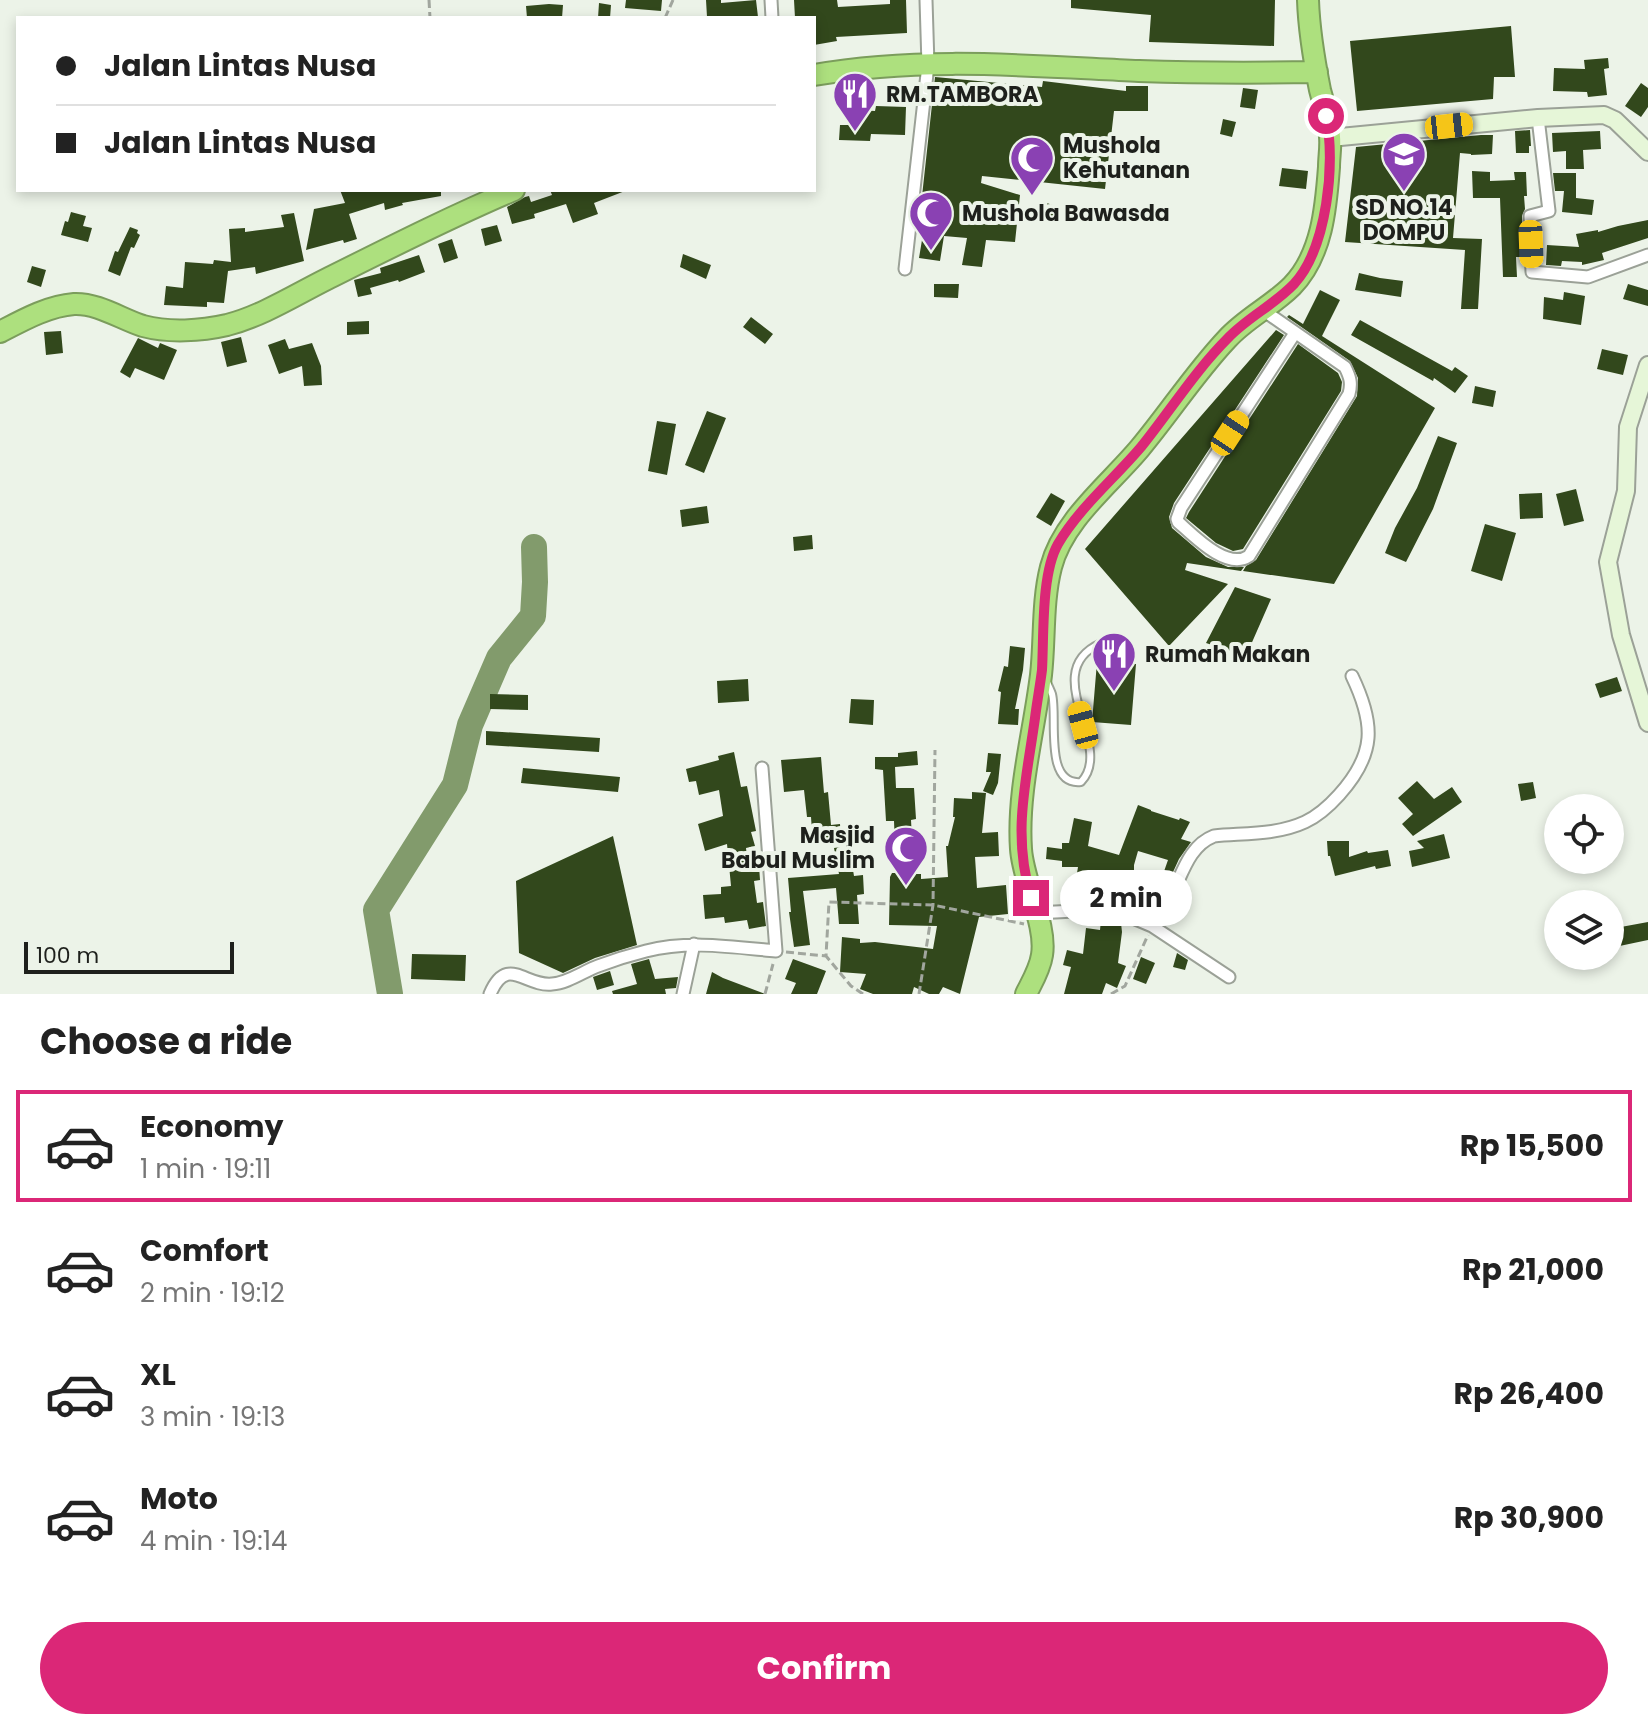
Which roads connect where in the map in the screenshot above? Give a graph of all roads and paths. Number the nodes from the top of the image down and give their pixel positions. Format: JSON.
{"nodes":[{"id":1,"x":926,"y":0,"type":"edge"},
{"id":2,"x":1308,"y":0,"type":"edge"},
{"id":3,"x":928,"y":65,"type":"junction"},
{"id":4,"x":1317,"y":72,"type":"junction"},
{"id":5,"x":816,"y":75,"type":"edge"},
{"id":6,"x":1538,"y":118,"type":"junction"},
{"id":7,"x":1330,"y":138,"type":"junction"},
{"id":8,"x":1648,"y":152,"type":"edge"},
{"id":9,"x":510,"y":192,"type":"edge"},
{"id":10,"x":1648,"y":255,"type":"edge"},
{"id":11,"x":905,"y":269,"type":"dead end"},
{"id":12,"x":1263,"y":310,"type":"junction"},
{"id":13,"x":0,"y":332,"type":"edge"},
{"id":14,"x":1295,"y":333,"type":"junction"},
{"id":15,"x":1648,"y":365,"type":"edge"},
{"id":16,"x":1124,"y":659,"type":"dead end"},
{"id":17,"x":1041,"y":672,"type":"junction"},
{"id":18,"x":1352,"y":676,"type":"dead end"},
{"id":19,"x":1648,"y":723,"type":"edge"},
{"id":20,"x":935,"y":750,"type":"dead end"},
{"id":21,"x":762,"y":768,"type":"dead end"},
{"id":22,"x":933,"y":905,"type":"junction"},
{"id":23,"x":1038,"y":920,"type":"junction"},
{"id":24,"x":1152,"y":926,"type":"junction"},
{"id":25,"x":694,"y":944,"type":"junction"},
{"id":26,"x":776,"y":951,"type":"junction"},
{"id":27,"x":826,"y":956,"type":"junction"},
{"id":28,"x":1229,"y":977,"type":"dead end"},
{"id":29,"x":490,"y":994,"type":"edge"},
{"id":30,"x":683,"y":994,"type":"edge"},
{"id":31,"x":765,"y":994,"type":"edge"},
{"id":32,"x":863,"y":994,"type":"edge"},
{"id":33,"x":919,"y":994,"type":"edge"},
{"id":34,"x":1026,"y":994,"type":"edge"},
{"id":35,"x":1111,"y":994,"type":"edge"}],
"edges":[{"from":1,"to":3,"type":"street"},
{"from":2,"to":4,"type":"highway"},
{"from":3,"to":4,"type":"highway"},
{"from":3,"to":5,"type":"highway"},
{"from":3,"to":11,"type":"street"},
{"from":4,"to":7,"type":"highway"},
{"from":6,"to":7,"type":"main road"},
{"from":6,"to":8,"type":"main road"},
{"from":6,"to":10,"type":"street"},
{"from":7,"to":12,"type":"highway"},
{"from":9,"to":13,"type":"highway"},
{"from":12,"to":14,"type":"street"},
{"from":12,"to":17,"type":"highway"},
{"from":14,"to":14,"type":"street"},
{"from":15,"to":19,"type":"main road"},
{"from":16,"to":17,"type":"lane"},
{"from":17,"to":23,"type":"highway"},
{"from":18,"to":24,"type":"street"},
{"from":20,"to":22,"type":"path"},
{"from":21,"to":26,"type":"street"},
{"from":22,"to":23,"type":"path"},
{"from":22,"to":27,"type":"path"},
{"from":22,"to":33,"type":"path"},
{"from":23,"to":24,"type":"street"},
{"from":23,"to":34,"type":"highway"},
{"from":24,"to":28,"type":"street"},
{"from":24,"to":35,"type":"path"},
{"from":25,"to":26,"type":"street"},
{"from":25,"to":29,"type":"street"},
{"from":25,"to":30,"type":"street"},
{"from":26,"to":27,"type":"path"},
{"from":26,"to":31,"type":"path"},
{"from":27,"to":32,"type":"path"}]}
